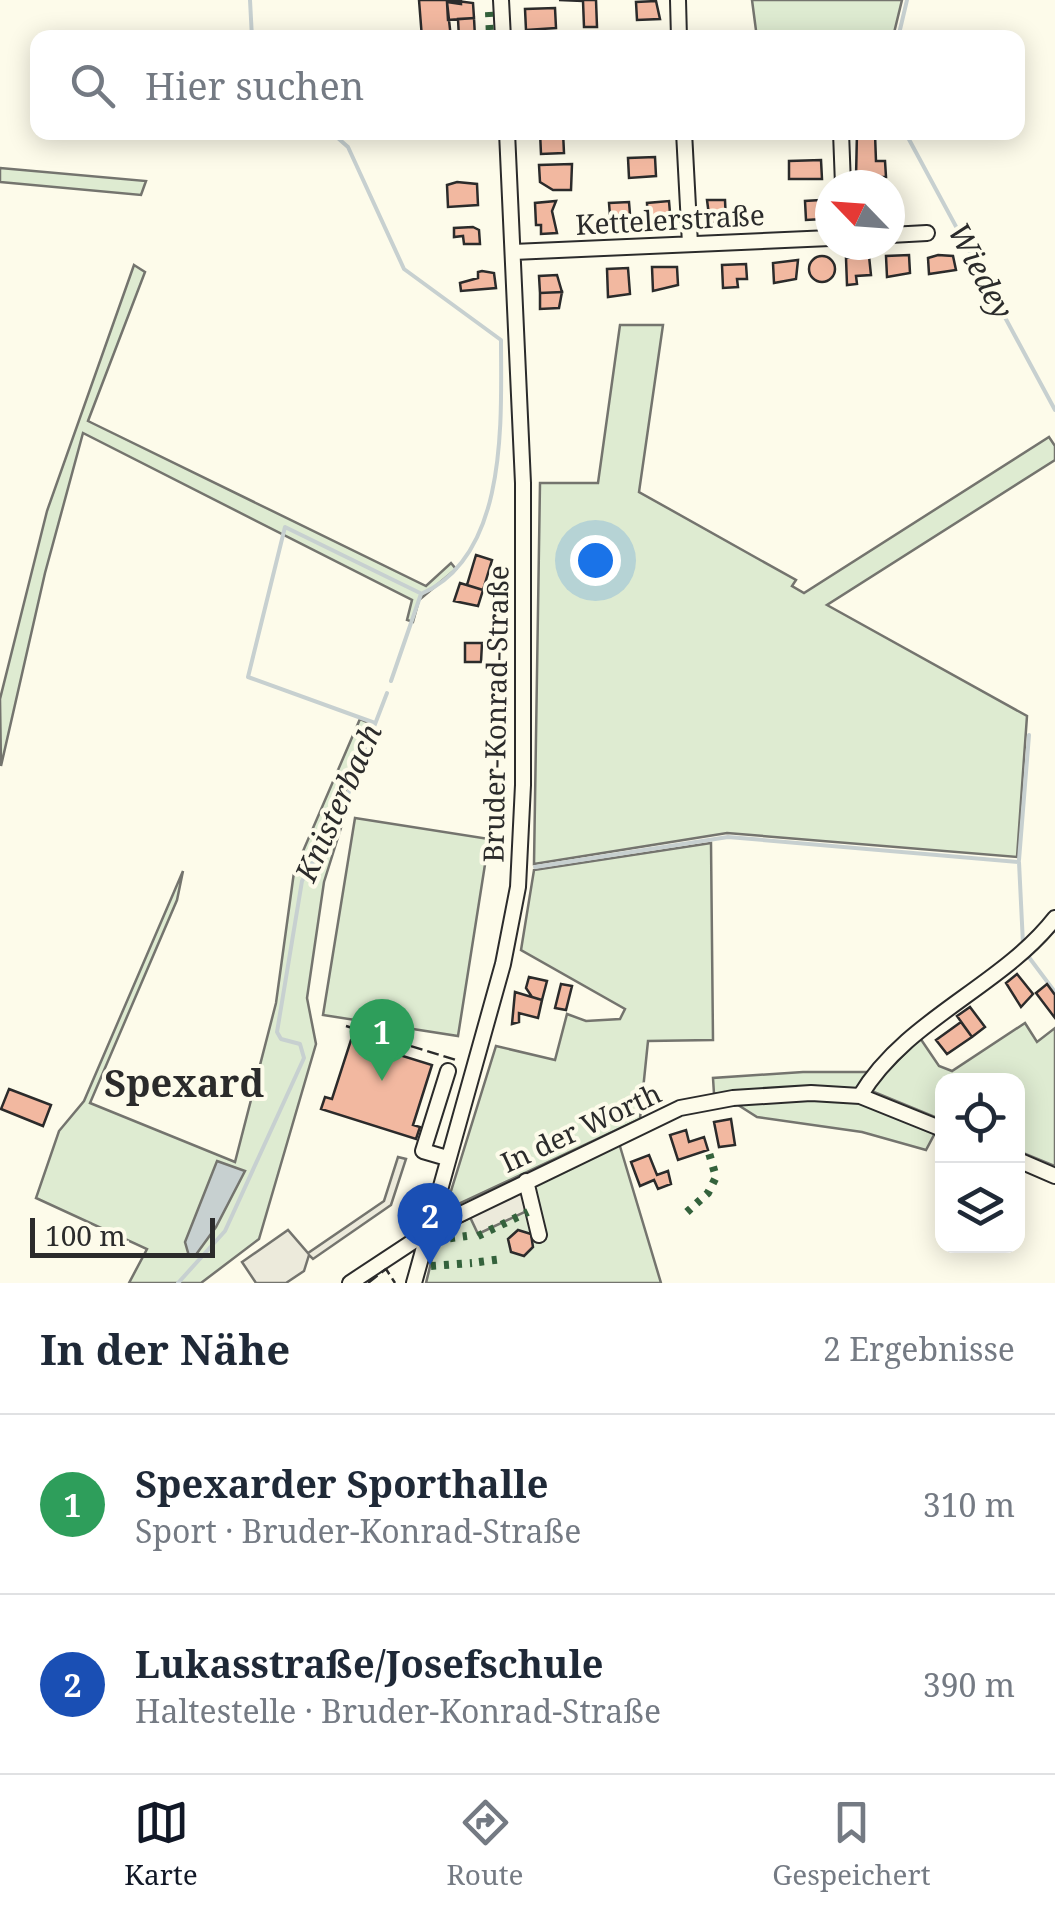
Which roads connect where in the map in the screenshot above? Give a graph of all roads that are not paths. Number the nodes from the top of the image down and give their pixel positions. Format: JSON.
{"nodes":[{"id":1,"x":501,"y":0,"type":"edge"},
{"id":2,"x":678,"y":0,"type":"edge"},
{"id":3,"x":503,"y":30,"type":"edge"},
{"id":4,"x":680,"y":30,"type":"edge"},
{"id":5,"x":507,"y":140,"type":"edge"},
{"id":6,"x":684,"y":140,"type":"edge"},
{"id":7,"x":841,"y":140,"type":"edge"},
{"id":8,"x":842,"y":170,"type":"edge"},
{"id":9,"x":928,"y":233,"type":"dead end"},
{"id":10,"x":905,"y":234,"type":"edge"},
{"id":11,"x":815,"y":239,"type":"edge"},
{"id":12,"x":690,"y":244,"type":"junction"},
{"id":13,"x":513,"y":252,"type":"junction"},
{"id":14,"x":1055,"y":918,"type":"edge"},
{"id":15,"x":448,"y":1071,"type":"dead end"},
{"id":16,"x":860,"y":1096,"type":"junction"},
{"id":17,"x":935,"y":1126,"type":"edge"},
{"id":18,"x":447,"y":1158,"type":"junction"},
{"id":19,"x":1025,"y":1163,"type":"edge"},
{"id":20,"x":1055,"y":1176,"type":"edge"},
{"id":21,"x":526,"y":1181,"type":"junction"},
{"id":22,"x":538,"y":1235,"type":"dead end"},
{"id":23,"x":424,"y":1237,"type":"junction"},
{"id":24,"x":350,"y":1283,"type":"edge"},
{"id":25,"x":414,"y":1283,"type":"edge"}],
"edges":[{"from":1,"to":3,"type":"street"},
{"from":2,"to":4,"type":"street"},
{"from":5,"to":13,"type":"street","name":"Bruder-Konrad-Straße"},
{"from":6,"to":12,"type":"street"},
{"from":7,"to":8,"type":"street"},
{"from":9,"to":10,"type":"street"},
{"from":11,"to":12,"type":"street","name":"Kettelerstraße"},
{"from":12,"to":13,"type":"street","name":"Kettelerstraße"},
{"from":13,"to":18,"type":"street","name":"Bruder-Konrad-Straße"},
{"from":14,"to":16,"type":"street"},
{"from":15,"to":18,"type":"street"},
{"from":16,"to":17,"type":"street","name":"In der Worth"},
{"from":16,"to":21,"type":"street","name":"In der Worth"},
{"from":18,"to":23,"type":"street","name":"Bruder-Konrad-Straße"},
{"from":19,"to":20,"type":"street"},
{"from":21,"to":22,"type":"street"},
{"from":21,"to":23,"type":"street","name":"In der Worth"},
{"from":23,"to":24,"type":"street","name":"In der Worth"},
{"from":23,"to":25,"type":"street","name":"Bruder-Konrad-Straße"}]}
